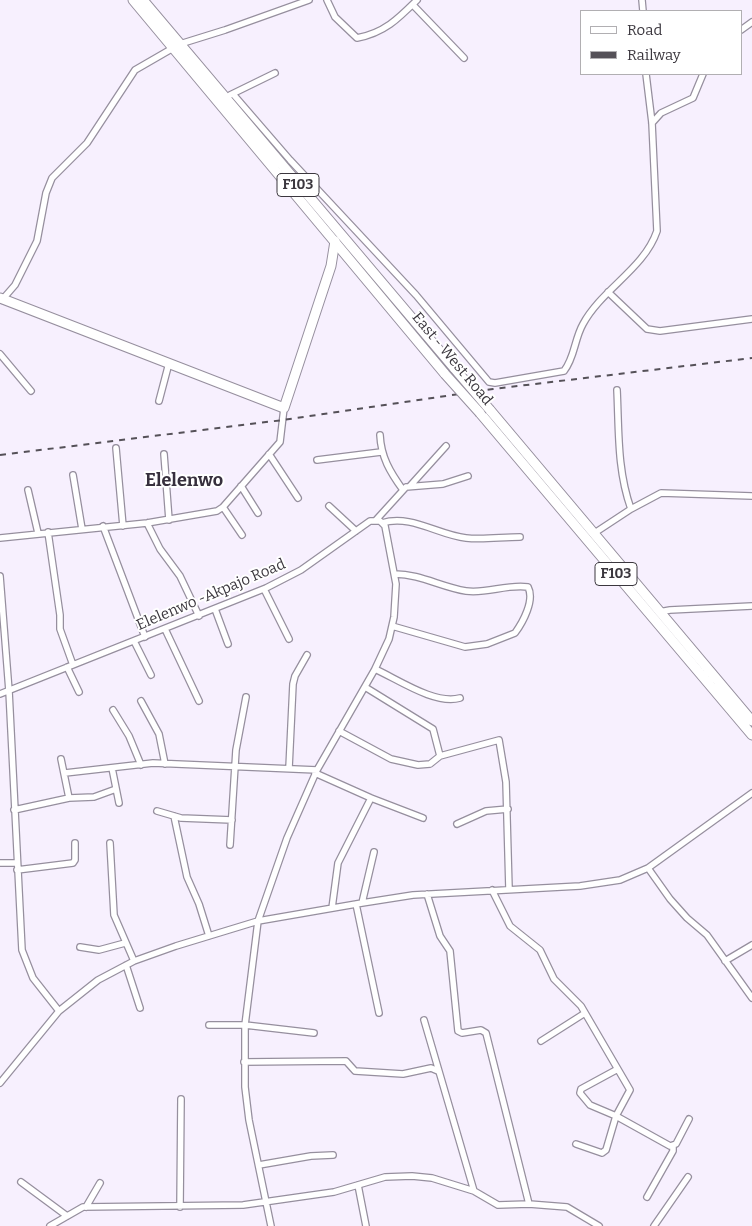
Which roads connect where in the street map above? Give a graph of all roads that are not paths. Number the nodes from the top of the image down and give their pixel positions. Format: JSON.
{"nodes":[{"id":1,"x":133,"y":0,"type":"edge"},
{"id":2,"x":143,"y":0,"type":"edge"},
{"id":3,"x":309,"y":0,"type":"edge"},
{"id":4,"x":326,"y":0,"type":"edge"},
{"id":5,"x":415,"y":2,"type":"edge"},
{"id":6,"x":176,"y":46,"type":"junction"},
{"id":7,"x":464,"y":58,"type":"dead end"},
{"id":8,"x":275,"y":73,"type":"dead end"},
{"id":9,"x":646,"y":75,"type":"edge"},
{"id":10,"x":703,"y":75,"type":"edge"},
{"id":11,"x":229,"y":96,"type":"junction"},
{"id":12,"x":652,"y":123,"type":"junction"},
{"id":13,"x":284,"y":162,"type":"junction"},
{"id":14,"x":335,"y":241,"type":"junction"},
{"id":15,"x":348,"y":257,"type":"junction"},
{"id":16,"x":331,"y":266,"type":"junction"},
{"id":17,"x":608,"y":292,"type":"junction"},
{"id":18,"x":1,"y":300,"type":"edge"},
{"id":19,"x":752,"y":319,"type":"edge"},
{"id":20,"x":0,"y":354,"type":"edge"},
{"id":21,"x":169,"y":363,"type":"junction"},
{"id":22,"x":617,"y":390,"type":"dead end"},
{"id":23,"x":31,"y":391,"type":"dead end"},
{"id":24,"x":159,"y":401,"type":"dead end"},
{"id":25,"x":284,"y":408,"type":"junction"},
{"id":26,"x":380,"y":435,"type":"dead end"},
{"id":27,"x":446,"y":446,"type":"dead end"},
{"id":28,"x":116,"y":448,"type":"dead end"},
{"id":29,"x":381,"y":452,"type":"junction"},
{"id":30,"x":164,"y":454,"type":"dead end"},
{"id":31,"x":268,"y":454,"type":"junction"},
{"id":32,"x":318,"y":460,"type":"dead end"},
{"id":33,"x":73,"y":475,"type":"dead end"},
{"id":34,"x":468,"y":476,"type":"dead end"},
{"id":35,"x":241,"y":486,"type":"junction"},
{"id":36,"x":410,"y":486,"type":"junction"},
{"id":37,"x":28,"y":490,"type":"dead end"},
{"id":38,"x":403,"y":490,"type":"junction"},
{"id":39,"x":752,"y":496,"type":"edge"},
{"id":40,"x":298,"y":498,"type":"dead end"},
{"id":41,"x":329,"y":506,"type":"dead end"},
{"id":42,"x":223,"y":507,"type":"junction"},
{"id":43,"x":631,"y":509,"type":"junction"},
{"id":44,"x":258,"y":512,"type":"dead end"},
{"id":45,"x":169,"y":520,"type":"junction"},
{"id":46,"x":379,"y":521,"type":"junction"},
{"id":47,"x":147,"y":523,"type":"junction"},
{"id":48,"x":103,"y":526,"type":"junction"},
{"id":49,"x":123,"y":526,"type":"junction"},
{"id":50,"x":82,"y":529,"type":"junction"},
{"id":51,"x":48,"y":532,"type":"junction"},
{"id":52,"x":356,"y":532,"type":"junction"},
{"id":53,"x":38,"y":533,"type":"junction"},
{"id":54,"x":593,"y":534,"type":"junction"},
{"id":55,"x":242,"y":535,"type":"dead end"},
{"id":56,"x":520,"y":537,"type":"dead end"},
{"id":57,"x":0,"y":538,"type":"edge"},
{"id":58,"x":394,"y":574,"type":"junction"},
{"id":59,"x":0,"y":576,"type":"edge"},
{"id":60,"x":264,"y":589,"type":"junction"},
{"id":61,"x":752,"y":606,"type":"edge"},
{"id":62,"x":215,"y":609,"type":"junction"},
{"id":63,"x":659,"y":612,"type":"junction"},
{"id":64,"x":199,"y":616,"type":"junction"},
{"id":65,"x":392,"y":626,"type":"junction"},
{"id":66,"x":165,"y":630,"type":"junction"},
{"id":67,"x":145,"y":637,"type":"junction"},
{"id":68,"x":288,"y":639,"type":"dead end"},
{"id":69,"x":134,"y":641,"type":"junction"},
{"id":70,"x":228,"y":644,"type":"dead end"},
{"id":71,"x":307,"y":655,"type":"dead end"},
{"id":72,"x":3,"y":657,"type":"edge"},
{"id":73,"x":73,"y":665,"type":"junction"},
{"id":74,"x":67,"y":667,"type":"junction"},
{"id":75,"x":376,"y":669,"type":"junction"},
{"id":76,"x":151,"y":675,"type":"dead end"},
{"id":77,"x":365,"y":687,"type":"junction"},
{"id":78,"x":9,"y":690,"type":"junction"},
{"id":79,"x":79,"y":692,"type":"dead end"},
{"id":80,"x":0,"y":694,"type":"edge"},
{"id":81,"x":246,"y":697,"type":"dead end"},
{"id":82,"x":460,"y":698,"type":"dead end"},
{"id":83,"x":141,"y":701,"type":"dead end"},
{"id":84,"x":199,"y":701,"type":"dead end"},
{"id":85,"x":113,"y":710,"type":"dead end"},
{"id":86,"x":752,"y":721,"type":"edge"},
{"id":87,"x":339,"y":732,"type":"junction"},
{"id":88,"x":752,"y":735,"type":"edge"},
{"id":89,"x":440,"y":756,"type":"junction"},
{"id":90,"x":61,"y":759,"type":"dead end"},
{"id":91,"x":165,"y":764,"type":"junction"},
{"id":92,"x":141,"y":765,"type":"junction"},
{"id":93,"x":235,"y":766,"type":"junction"},
{"id":94,"x":112,"y":768,"type":"junction"},
{"id":95,"x":290,"y":768,"type":"junction"},
{"id":96,"x":316,"y":771,"type":"junction"},
{"id":97,"x":65,"y":773,"type":"junction"},
{"id":98,"x":116,"y":789,"type":"junction"},
{"id":99,"x":752,"y":793,"type":"edge"},
{"id":100,"x":69,"y":798,"type":"junction"},
{"id":101,"x":371,"y":798,"type":"junction"},
{"id":102,"x":119,"y":803,"type":"dead end"},
{"id":103,"x":508,"y":809,"type":"junction"},
{"id":104,"x":14,"y":810,"type":"junction"},
{"id":105,"x":157,"y":811,"type":"dead end"},
{"id":106,"x":174,"y":816,"type":"junction"},
{"id":107,"x":423,"y":818,"type":"dead end"},
{"id":108,"x":232,"y":820,"type":"junction"},
{"id":109,"x":457,"y":824,"type":"dead end"},
{"id":110,"x":75,"y":843,"type":"dead end"},
{"id":111,"x":110,"y":843,"type":"dead end"},
{"id":112,"x":230,"y":845,"type":"dead end"},
{"id":113,"x":374,"y":852,"type":"dead end"},
{"id":114,"x":0,"y":863,"type":"edge"},
{"id":115,"x":17,"y":866,"type":"junction"},
{"id":116,"x":648,"y":868,"type":"junction"},
{"id":117,"x":509,"y":889,"type":"junction"},
{"id":118,"x":492,"y":890,"type":"junction"},
{"id":119,"x":427,"y":894,"type":"junction"},
{"id":120,"x":359,"y":903,"type":"junction"},
{"id":121,"x":332,"y":908,"type":"junction"},
{"id":122,"x":258,"y":921,"type":"junction"},
{"id":123,"x":209,"y":936,"type":"junction"},
{"id":124,"x":125,"y":944,"type":"junction"},
{"id":125,"x":752,"y":945,"type":"edge"},
{"id":126,"x":80,"y":947,"type":"dead end"},
{"id":127,"x":725,"y":961,"type":"junction"},
{"id":128,"x":134,"y":962,"type":"junction"},
{"id":129,"x":126,"y":965,"type":"junction"},
{"id":130,"x":752,"y":998,"type":"edge"},
{"id":131,"x":140,"y":1008,"type":"dead end"},
{"id":132,"x":59,"y":1012,"type":"junction"},
{"id":133,"x":379,"y":1013,"type":"dead end"},
{"id":134,"x":585,"y":1013,"type":"junction"},
{"id":135,"x":424,"y":1020,"type":"dead end"},
{"id":136,"x":209,"y":1025,"type":"dead end"},
{"id":137,"x":245,"y":1025,"type":"junction"},
{"id":138,"x":314,"y":1033,"type":"dead end"},
{"id":139,"x":541,"y":1041,"type":"dead end"},
{"id":140,"x":244,"y":1062,"type":"junction"},
{"id":141,"x":616,"y":1070,"type":"junction"},
{"id":142,"x":438,"y":1071,"type":"junction"},
{"id":143,"x":0,"y":1083,"type":"edge"},
{"id":144,"x":181,"y":1099,"type":"dead end"},
{"id":145,"x":616,"y":1116,"type":"junction"},
{"id":146,"x":689,"y":1118,"type":"dead end"},
{"id":147,"x":576,"y":1144,"type":"dead end"},
{"id":148,"x":673,"y":1146,"type":"junction"},
{"id":149,"x":333,"y":1155,"type":"dead end"},
{"id":150,"x":259,"y":1165,"type":"junction"},
{"id":151,"x":688,"y":1177,"type":"dead end"},
{"id":152,"x":21,"y":1182,"type":"dead end"},
{"id":153,"x":100,"y":1183,"type":"dead end"},
{"id":154,"x":358,"y":1185,"type":"junction"},
{"id":155,"x":474,"y":1192,"type":"junction"},
{"id":156,"x":646,"y":1198,"type":"dead end"},
{"id":157,"x":268,"y":1202,"type":"junction"},
{"id":158,"x":530,"y":1204,"type":"junction"},
{"id":159,"x":86,"y":1207,"type":"junction"},
{"id":160,"x":180,"y":1207,"type":"junction"},
{"id":161,"x":67,"y":1216,"type":"junction"},
{"id":162,"x":50,"y":1226,"type":"edge"},
{"id":163,"x":272,"y":1226,"type":"edge"},
{"id":164,"x":366,"y":1226,"type":"edge"},
{"id":165,"x":599,"y":1226,"type":"edge"},
{"id":166,"x":654,"y":1226,"type":"edge"}],
"edges":[{"from":1,"to":6,"type":"main road","name":"East - West Road","number":"F103"},
{"from":2,"to":6,"type":"main road","name":"East - West Road","number":"F103"},
{"from":3,"to":6,"type":"street"},
{"from":4,"to":5,"type":"street"},
{"from":5,"to":7,"type":"street"},
{"from":6,"to":11,"type":"main road","name":"East - West Road","number":"F103"},
{"from":6,"to":14,"type":"main road","name":"East - West Road","number":"F103"},
{"from":6,"to":18,"type":"street"},
{"from":8,"to":11,"type":"street"},
{"from":9,"to":12,"type":"street"},
{"from":10,"to":12,"type":"street"},
{"from":11,"to":13,"type":"main road","name":"East - West Road","number":"F103"},
{"from":12,"to":17,"type":"street"},
{"from":13,"to":17,"type":"street"},
{"from":13,"to":54,"type":"main road","name":"East - West Road","number":"F103","bridge":true},
{"from":14,"to":15,"type":"main road","name":"East - West Road","number":"F103"},
{"from":14,"to":16,"type":"main road"},
{"from":15,"to":16,"type":"main road"},
{"from":15,"to":88,"type":"main road","name":"East - West Road","number":"F103","bridge":true},
{"from":16,"to":25,"type":"main road"},
{"from":17,"to":19,"type":"street"},
{"from":18,"to":21,"type":"main road"},
{"from":20,"to":23,"type":"street"},
{"from":21,"to":24,"type":"street"},
{"from":21,"to":25,"type":"main road"},
{"from":22,"to":43,"type":"street"},
{"from":25,"to":31,"type":"street"},
{"from":26,"to":29,"type":"street"},
{"from":27,"to":36,"type":"street"},
{"from":28,"to":49,"type":"street"},
{"from":29,"to":32,"type":"street"},
{"from":29,"to":38,"type":"street"},
{"from":30,"to":45,"type":"street"},
{"from":31,"to":35,"type":"street"},
{"from":31,"to":40,"type":"street"},
{"from":33,"to":50,"type":"street"},
{"from":34,"to":36,"type":"street"},
{"from":35,"to":42,"type":"street"},
{"from":35,"to":44,"type":"street"},
{"from":36,"to":38,"type":"street"},
{"from":37,"to":53,"type":"street"},
{"from":38,"to":46,"type":"street"},
{"from":39,"to":43,"type":"street"},
{"from":41,"to":52,"type":"street"},
{"from":42,"to":45,"type":"street"},
{"from":42,"to":55,"type":"street"},
{"from":43,"to":54,"type":"street"},
{"from":45,"to":47,"type":"street"},
{"from":46,"to":52,"type":"street","name":"Elelenwo -Akpajo Road"},
{"from":46,"to":56,"type":"street"},
{"from":46,"to":58,"type":"street"},
{"from":47,"to":49,"type":"street"},
{"from":47,"to":64,"type":"street"},
{"from":48,"to":49,"type":"street"},
{"from":48,"to":50,"type":"street"},
{"from":48,"to":67,"type":"street"},
{"from":50,"to":51,"type":"street"},
{"from":51,"to":53,"type":"street"},
{"from":51,"to":73,"type":"street"},
{"from":52,"to":60,"type":"street","name":"Elelenwo -Akpajo Road"},
{"from":53,"to":57,"type":"street"},
{"from":54,"to":63,"type":"main road","name":"East - West Road","number":"F103"},
{"from":58,"to":65,"type":"street"},
{"from":58,"to":65,"type":"street"},
{"from":59,"to":72,"type":"street"},
{"from":60,"to":62,"type":"street","name":"Elelenwo -Akpajo Road"},
{"from":60,"to":68,"type":"street"},
{"from":61,"to":63,"type":"street"},
{"from":62,"to":64,"type":"street","name":"Elelenwo -Akpajo Road"},
{"from":62,"to":70,"type":"street"},
{"from":63,"to":86,"type":"main road","name":"East - West Road","number":"F103"},
{"from":64,"to":66,"type":"street","name":"Elelenwo -Akpajo Road"},
{"from":65,"to":75,"type":"street"},
{"from":66,"to":67,"type":"street","name":"Elelenwo -Akpajo Road"},
{"from":66,"to":84,"type":"street"},
{"from":67,"to":69,"type":"street","name":"Elelenwo -Akpajo Road"},
{"from":69,"to":73,"type":"street","name":"Elelenwo -Akpajo Road"},
{"from":69,"to":76,"type":"street"},
{"from":71,"to":95,"type":"street"},
{"from":72,"to":78,"type":"street"},
{"from":73,"to":74,"type":"street","name":"Elelenwo -Akpajo Road"},
{"from":74,"to":78,"type":"street","name":"Elelenwo -Akpajo Road"},
{"from":74,"to":79,"type":"street"},
{"from":75,"to":77,"type":"street"},
{"from":75,"to":82,"type":"street"},
{"from":77,"to":87,"type":"street"},
{"from":77,"to":89,"type":"street"},
{"from":78,"to":80,"type":"street","name":"Elelenwo -Akpajo Road"},
{"from":78,"to":104,"type":"street"},
{"from":81,"to":93,"type":"street"},
{"from":83,"to":91,"type":"street"},
{"from":85,"to":92,"type":"street"},
{"from":87,"to":89,"type":"street"},
{"from":87,"to":96,"type":"street"},
{"from":89,"to":103,"type":"street"},
{"from":90,"to":97,"type":"street"},
{"from":91,"to":92,"type":"street"},
{"from":91,"to":93,"type":"street"},
{"from":92,"to":94,"type":"street"},
{"from":93,"to":95,"type":"street"},
{"from":93,"to":108,"type":"street"},
{"from":94,"to":97,"type":"street"},
{"from":94,"to":98,"type":"street"},
{"from":95,"to":96,"type":"street"},
{"from":96,"to":101,"type":"street"},
{"from":96,"to":122,"type":"street"},
{"from":97,"to":100,"type":"street"},
{"from":98,"to":100,"type":"street"},
{"from":98,"to":102,"type":"street"},
{"from":99,"to":116,"type":"street"},
{"from":100,"to":104,"type":"street"},
{"from":101,"to":107,"type":"street"},
{"from":101,"to":121,"type":"street"},
{"from":103,"to":109,"type":"street"},
{"from":103,"to":117,"type":"street"},
{"from":104,"to":115,"type":"street"},
{"from":105,"to":106,"type":"street"},
{"from":106,"to":108,"type":"street"},
{"from":106,"to":123,"type":"street"},
{"from":108,"to":112,"type":"street"},
{"from":110,"to":115,"type":"street"},
{"from":111,"to":124,"type":"street"},
{"from":113,"to":120,"type":"street"},
{"from":114,"to":115,"type":"street"},
{"from":115,"to":132,"type":"street"},
{"from":116,"to":117,"type":"street"},
{"from":116,"to":127,"type":"street"},
{"from":117,"to":118,"type":"street"},
{"from":118,"to":119,"type":"street"},
{"from":118,"to":134,"type":"street"},
{"from":119,"to":120,"type":"street"},
{"from":119,"to":158,"type":"street"},
{"from":120,"to":121,"type":"street"},
{"from":120,"to":133,"type":"street"},
{"from":121,"to":122,"type":"street"},
{"from":122,"to":123,"type":"street"},
{"from":122,"to":137,"type":"street"},
{"from":123,"to":128,"type":"street"},
{"from":124,"to":126,"type":"street"},
{"from":124,"to":128,"type":"street"},
{"from":125,"to":127,"type":"street"},
{"from":127,"to":130,"type":"street"},
{"from":128,"to":129,"type":"street"},
{"from":129,"to":131,"type":"street"},
{"from":129,"to":132,"type":"street"},
{"from":132,"to":143,"type":"street"},
{"from":134,"to":139,"type":"street"},
{"from":134,"to":141,"type":"street"},
{"from":135,"to":142,"type":"street"},
{"from":136,"to":137,"type":"street"},
{"from":137,"to":138,"type":"street"},
{"from":137,"to":140,"type":"street"},
{"from":140,"to":142,"type":"street"},
{"from":140,"to":150,"type":"street"},
{"from":141,"to":145,"type":"street"},
{"from":141,"to":145,"type":"street"},
{"from":142,"to":155,"type":"street"},
{"from":144,"to":160,"type":"street"},
{"from":145,"to":147,"type":"street"},
{"from":145,"to":148,"type":"street"},
{"from":146,"to":148,"type":"street"},
{"from":148,"to":156,"type":"street"},
{"from":149,"to":150,"type":"street"},
{"from":150,"to":157,"type":"street"},
{"from":151,"to":166,"type":"street"},
{"from":152,"to":161,"type":"street"},
{"from":153,"to":159,"type":"street"},
{"from":154,"to":155,"type":"street"},
{"from":154,"to":157,"type":"street"},
{"from":154,"to":164,"type":"street"},
{"from":155,"to":158,"type":"street"},
{"from":157,"to":160,"type":"street"},
{"from":157,"to":163,"type":"street"},
{"from":158,"to":165,"type":"street"},
{"from":159,"to":160,"type":"street"},
{"from":159,"to":161,"type":"street"},
{"from":161,"to":162,"type":"street"}]}
